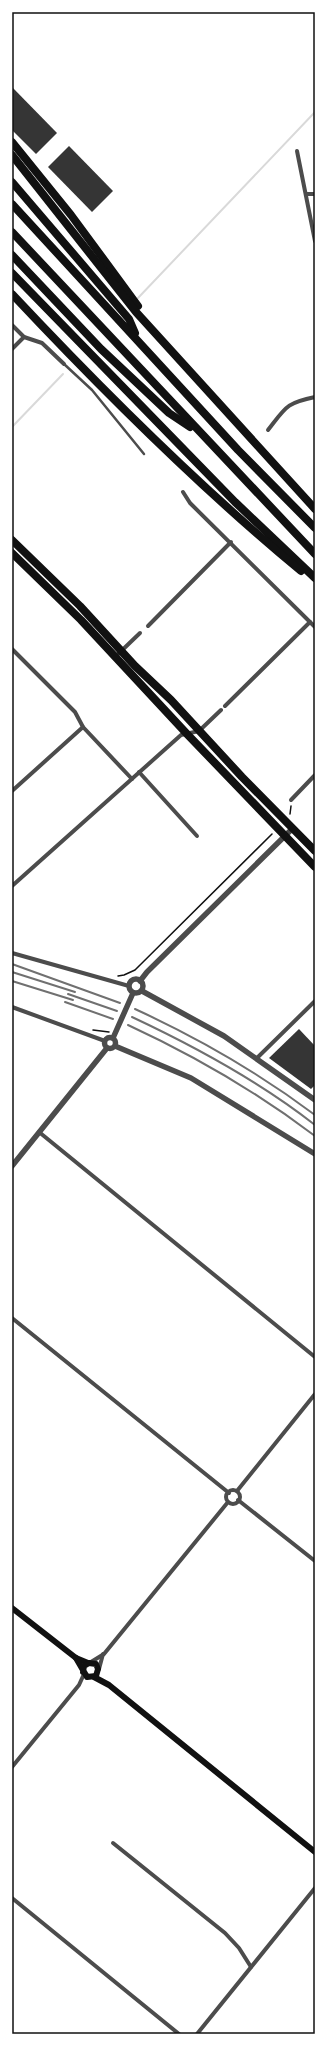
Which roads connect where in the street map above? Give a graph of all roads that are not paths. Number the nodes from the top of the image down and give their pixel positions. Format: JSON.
{"nodes":[{"id":1,"x":12,"y":142,"type":"edge"},
{"id":2,"x":297,"y":151,"type":"dead end"},
{"id":3,"x":12,"y":155,"type":"edge"},
{"id":4,"x":12,"y":182,"type":"edge"},
{"id":5,"x":306,"y":194,"type":"junction"},
{"id":6,"x":315,"y":194,"type":"edge"},
{"id":7,"x":12,"y":204,"type":"edge"},
{"id":8,"x":12,"y":232,"type":"edge"},
{"id":9,"x":315,"y":241,"type":"edge"},
{"id":10,"x":12,"y":255,"type":"edge"},
{"id":11,"x":12,"y":273,"type":"edge"},
{"id":12,"x":12,"y":294,"type":"edge"},
{"id":13,"x":128,"y":297,"type":"junction"},
{"id":14,"x":116,"y":309,"type":"junction"},
{"id":15,"x":12,"y":325,"type":"edge"},
{"id":16,"x":24,"y":337,"type":"junction"},
{"id":17,"x":12,"y":349,"type":"edge"},
{"id":18,"x":64,"y":364,"type":"joint"},
{"id":19,"x":315,"y":397,"type":"edge"},
{"id":20,"x":268,"y":430,"type":"dead end"},
{"id":21,"x":200,"y":432,"type":"junction"},
{"id":22,"x":144,"y":454,"type":"dead end"},
{"id":23,"x":183,"y":492,"type":"dead end"},
{"id":24,"x":315,"y":509,"type":"edge"},
{"id":25,"x":315,"y":528,"type":"edge"},
{"id":26,"x":12,"y":540,"type":"edge"},
{"id":27,"x":231,"y":542,"type":"junction"},
{"id":28,"x":12,"y":553,"type":"edge"},
{"id":29,"x":315,"y":554,"type":"edge"},
{"id":30,"x":315,"y":578,"type":"edge"},
{"id":31,"x":315,"y":583,"type":"edge"},
{"id":32,"x":310,"y":622,"type":"junction"},
{"id":33,"x":148,"y":626,"type":"dead end"},
{"id":34,"x":315,"y":627,"type":"edge"},
{"id":35,"x":140,"y":633,"type":"dead end"},
{"id":36,"x":12,"y":648,"type":"edge"},
{"id":37,"x":122,"y":651,"type":"junction"},
{"id":38,"x":115,"y":657,"type":"junction"},
{"id":39,"x":83,"y":727,"type":"junction"},
{"id":40,"x":199,"y":731,"type":"junction"},
{"id":41,"x":187,"y":734,"type":"junction"},
{"id":42,"x":139,"y":772,"type":"junction"},
{"id":43,"x":315,"y":776,"type":"edge"},
{"id":44,"x":132,"y":779,"type":"junction"},
{"id":45,"x":12,"y":791,"type":"edge"},
{"id":46,"x":291,"y":800,"type":"road end"},
{"id":47,"x":293,"y":828,"type":"junction"},
{"id":48,"x":197,"y":836,"type":"dead end"},
{"id":49,"x":284,"y":836,"type":"junction"},
{"id":50,"x":315,"y":851,"type":"edge"},
{"id":51,"x":315,"y":867,"type":"edge"},
{"id":52,"x":12,"y":886,"type":"edge"},
{"id":53,"x":12,"y":953,"type":"edge"},
{"id":54,"x":140,"y":981,"type":"junction"},
{"id":55,"x":129,"y":986,"type":"junction"},
{"id":56,"x":142,"y":991,"type":"junction"},
{"id":57,"x":133,"y":993,"type":"junction"},
{"id":58,"x":315,"y":1002,"type":"edge"},
{"id":59,"x":12,"y":1008,"type":"edge"},
{"id":60,"x":113,"y":1038,"type":"junction"},
{"id":61,"x":105,"y":1041,"type":"junction"},
{"id":62,"x":115,"y":1046,"type":"junction"},
{"id":63,"x":107,"y":1048,"type":"junction"},
{"id":64,"x":257,"y":1058,"type":"junction"},
{"id":65,"x":315,"y":1100,"type":"edge"},
{"id":66,"x":39,"y":1132,"type":"junction"},
{"id":67,"x":315,"y":1154,"type":"edge"},
{"id":68,"x":12,"y":1166,"type":"edge"},
{"id":69,"x":12,"y":1318,"type":"edge"},
{"id":70,"x":315,"y":1357,"type":"edge"},
{"id":71,"x":315,"y":1394,"type":"edge"},
{"id":72,"x":237,"y":1491,"type":"junction"},
{"id":73,"x":229,"y":1492,"type":"junction"},
{"id":74,"x":238,"y":1500,"type":"junction"},
{"id":75,"x":228,"y":1502,"type":"junction"},
{"id":76,"x":315,"y":1561,"type":"edge"},
{"id":77,"x":12,"y":1608,"type":"edge"},
{"id":78,"x":104,"y":1654,"type":"junction"},
{"id":79,"x":76,"y":1658,"type":"junction"},
{"id":80,"x":89,"y":1663,"type":"junction"},
{"id":81,"x":98,"y":1670,"type":"junction"},
{"id":82,"x":88,"y":1675,"type":"junction"},
{"id":83,"x":109,"y":1685,"type":"junction"},
{"id":84,"x":12,"y":1767,"type":"edge"},
{"id":85,"x":112,"y":1843,"type":"dead end"},
{"id":86,"x":315,"y":1852,"type":"edge"},
{"id":87,"x":315,"y":1888,"type":"edge"},
{"id":88,"x":12,"y":1898,"type":"edge"},
{"id":89,"x":250,"y":1967,"type":"junction"},
{"id":90,"x":179,"y":2034,"type":"edge"},
{"id":91,"x":197,"y":2034,"type":"edge"}],
"edges":[{"from":1,"to":13,"type":"highway"},
{"from":2,"to":5,"type":"street"},
{"from":3,"to":13,"type":"highway"},
{"from":4,"to":14,"type":"highway"},
{"from":5,"to":6,"type":"street"},
{"from":5,"to":9,"type":"street"},
{"from":7,"to":14,"type":"highway"},
{"from":8,"to":21,"type":"highway"},
{"from":10,"to":21,"type":"highway"},
{"from":11,"to":30,"type":"highway"},
{"from":12,"to":31,"type":"highway"},
{"from":13,"to":24,"type":"highway"},
{"from":14,"to":25,"type":"highway"},
{"from":15,"to":16,"type":"street"},
{"from":16,"to":17,"type":"street"},
{"from":16,"to":18,"type":"street"},
{"from":18,"to":22,"type":"lane"},
{"from":19,"to":20,"type":"street"},
{"from":21,"to":29,"type":"highway"},
{"from":23,"to":27,"type":"street"},
{"from":26,"to":37,"type":"highway"},
{"from":27,"to":32,"type":"street"},
{"from":27,"to":33,"type":"street"},
{"from":28,"to":38,"type":"highway"},
{"from":32,"to":34,"type":"street"},
{"from":32,"to":40,"type":"street"},
{"from":35,"to":37,"type":"street"},
{"from":36,"to":39,"type":"street"},
{"from":37,"to":38,"type":"street"},
{"from":37,"to":40,"type":"highway"},
{"from":38,"to":41,"type":"highway"},
{"from":39,"to":44,"type":"street"},
{"from":39,"to":45,"type":"street"},
{"from":40,"to":41,"type":"street"},
{"from":40,"to":47,"type":"highway"},
{"from":41,"to":42,"type":"street"},
{"from":41,"to":49,"type":"highway"},
{"from":42,"to":44,"type":"street"},
{"from":42,"to":48,"type":"street"},
{"from":43,"to":46,"type":"street"},
{"from":44,"to":52,"type":"street"},
{"from":47,"to":49,"type":"street"},
{"from":47,"to":50,"type":"highway"},
{"from":49,"to":51,"type":"highway"},
{"from":49,"to":54,"type":"street"},
{"from":53,"to":55,"type":"street"},
{"from":54,"to":55,"type":"street"},
{"from":54,"to":56,"type":"street"},
{"from":55,"to":57,"type":"street"},
{"from":56,"to":57,"type":"street"},
{"from":56,"to":64,"type":"street"},
{"from":57,"to":60,"type":"street"},
{"from":58,"to":64,"type":"street"},
{"from":59,"to":61,"type":"street"},
{"from":60,"to":61,"type":"street"},
{"from":60,"to":62,"type":"street"},
{"from":61,"to":63,"type":"street"},
{"from":62,"to":63,"type":"street"},
{"from":62,"to":67,"type":"street"},
{"from":63,"to":66,"type":"street"},
{"from":64,"to":65,"type":"street"},
{"from":66,"to":68,"type":"street"},
{"from":66,"to":70,"type":"street"},
{"from":69,"to":73,"type":"street"},
{"from":71,"to":72,"type":"street"},
{"from":72,"to":73,"type":"street"},
{"from":72,"to":74,"type":"street"},
{"from":73,"to":75,"type":"street"},
{"from":74,"to":75,"type":"street"},
{"from":74,"to":76,"type":"street"},
{"from":75,"to":78,"type":"street"},
{"from":77,"to":79,"type":"main road"},
{"from":78,"to":80,"type":"street"},
{"from":78,"to":81,"type":"street"},
{"from":79,"to":80,"type":"main road"},
{"from":79,"to":82,"type":"main road"},
{"from":80,"to":81,"type":"main road"},
{"from":80,"to":82,"type":"main road"},
{"from":81,"to":82,"type":"main road"},
{"from":81,"to":83,"type":"main road"},
{"from":82,"to":83,"type":"main road"},
{"from":82,"to":84,"type":"street"},
{"from":83,"to":86,"type":"main road"},
{"from":85,"to":89,"type":"street"},
{"from":87,"to":89,"type":"street"},
{"from":88,"to":90,"type":"street"},
{"from":89,"to":91,"type":"street"}]}
